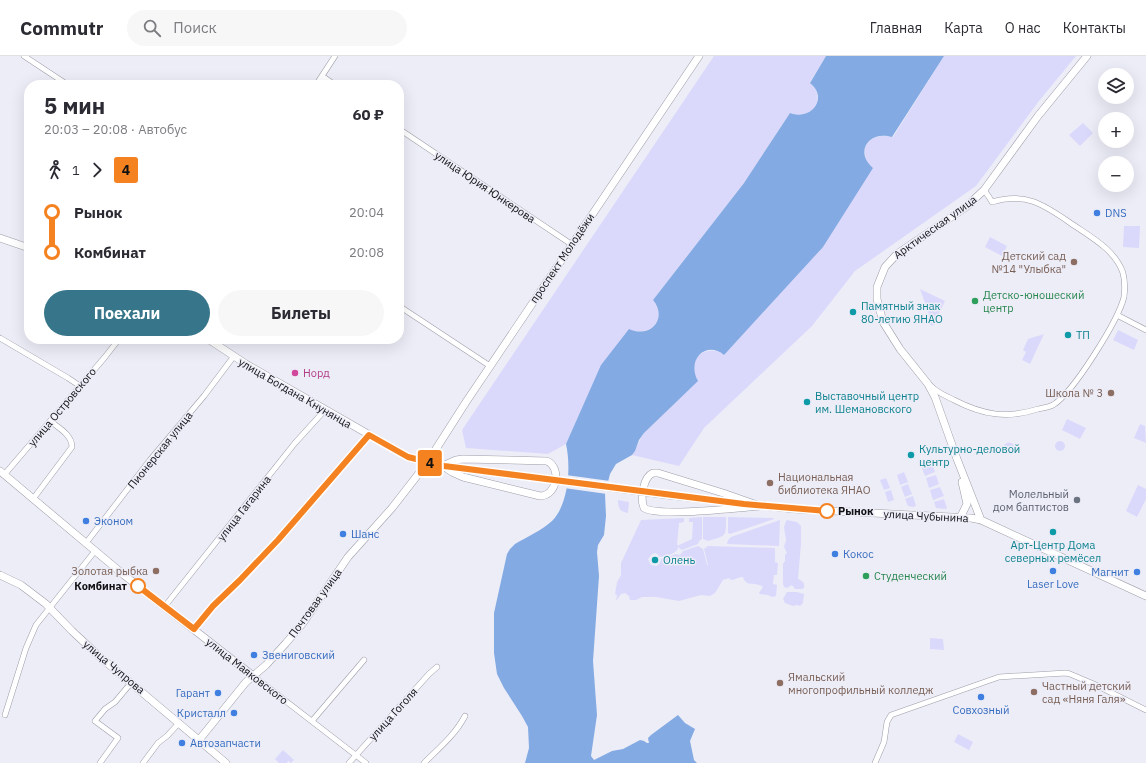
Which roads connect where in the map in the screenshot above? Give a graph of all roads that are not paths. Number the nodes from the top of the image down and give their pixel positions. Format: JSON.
{"nodes":[{"id":1,"x":24,"y":56,"type":"edge"},
{"id":2,"x":335,"y":56,"type":"edge"},
{"id":3,"x":699,"y":56,"type":"edge"},
{"id":4,"x":1087,"y":56,"type":"edge"},
{"id":5,"x":322,"y":76,"type":"junction"},
{"id":6,"x":60,"y":80,"type":"edge"},
{"id":7,"x":319,"y":80,"type":"edge"},
{"id":8,"x":328,"y":80,"type":"edge"},
{"id":9,"x":404,"y":132,"type":"edge"},
{"id":10,"x":984,"y":190,"type":"junction"},
{"id":11,"x":0,"y":238,"type":"edge"},
{"id":12,"x":571,"y":244,"type":"junction"},
{"id":13,"x":24,"y":246,"type":"edge"},
{"id":14,"x":404,"y":309,"type":"edge"},
{"id":15,"x":1117,"y":315,"type":"junction"},
{"id":16,"x":1146,"y":330,"type":"edge"},
{"id":17,"x":0,"y":338,"type":"edge"},
{"id":18,"x":114,"y":344,"type":"edge"},
{"id":19,"x":216,"y":344,"type":"edge"},
{"id":20,"x":234,"y":356,"type":"junction"},
{"id":21,"x":490,"y":366,"type":"junction"},
{"id":22,"x":923,"y":378,"type":"junction"},
{"id":23,"x":80,"y":386,"type":"junction"},
{"id":24,"x":325,"y":410,"type":"junction"},
{"id":25,"x":50,"y":421,"type":"junction"},
{"id":26,"x":369,"y":435,"type":"junction"},
{"id":27,"x":957,"y":459,"type":"junction"},
{"id":28,"x":427,"y":462,"type":"junction"},
{"id":29,"x":444,"y":466,"type":"junction"},
{"id":30,"x":2,"y":473,"type":"edge"},
{"id":31,"x":667,"y":495,"type":"joint"},
{"id":32,"x":33,"y":499,"type":"junction"},
{"id":33,"x":760,"y":506,"type":"junction"},
{"id":34,"x":960,"y":518,"type":"junction"},
{"id":35,"x":981,"y":520,"type":"junction"},
{"id":36,"x":86,"y":543,"type":"junction"},
{"id":37,"x":95,"y":551,"type":"junction"},
{"id":38,"x":0,"y":576,"type":"edge"},
{"id":39,"x":1146,"y":595,"type":"edge"},
{"id":40,"x":165,"y":606,"type":"junction"},
{"id":41,"x":50,"y":608,"type":"junction"},
{"id":42,"x":194,"y":629,"type":"junction"},
{"id":43,"x":364,"y":660,"type":"dead end"},
{"id":44,"x":437,"y":667,"type":"dead end"},
{"id":45,"x":252,"y":675,"type":"junction"},
{"id":46,"x":131,"y":683,"type":"junction"},
{"id":47,"x":1146,"y":710,"type":"edge"},
{"id":48,"x":5,"y":715,"type":"dead end"},
{"id":49,"x":465,"y":716,"type":"dead end"},
{"id":50,"x":312,"y":721,"type":"junction"},
{"id":51,"x":179,"y":723,"type":"junction"},
{"id":52,"x":199,"y":740,"type":"junction"},
{"id":53,"x":356,"y":755,"type":"junction"},
{"id":54,"x":100,"y":763,"type":"edge"},
{"id":55,"x":143,"y":763,"type":"edge"},
{"id":56,"x":226,"y":763,"type":"edge"},
{"id":57,"x":349,"y":763,"type":"edge"},
{"id":58,"x":366,"y":763,"type":"edge"},
{"id":59,"x":424,"y":763,"type":"edge"},
{"id":60,"x":875,"y":763,"type":"edge"}],
"edges":[{"from":1,"to":6,"type":"street"},
{"from":2,"to":5,"type":"street"},
{"from":3,"to":12,"type":"street","name":"проспект Молодёжи"},
{"from":4,"to":10,"type":"street","name":"Арктическая улица"},
{"from":5,"to":7,"type":"street"},
{"from":5,"to":8,"type":"street"},
{"from":9,"to":12,"type":"street","name":"улица Юрия Юнкерова"},
{"from":10,"to":15,"type":"street"},
{"from":10,"to":22,"type":"street","name":"Арктическая улица"},
{"from":11,"to":13,"type":"street"},
{"from":12,"to":21,"type":"street","name":"проспект Молодёжи"},
{"from":14,"to":21,"type":"street"},
{"from":15,"to":16,"type":"street"},
{"from":15,"to":22,"type":"street"},
{"from":17,"to":23,"type":"street"},
{"from":18,"to":23,"type":"street","name":"улица Островского"},
{"from":19,"to":20,"type":"street","name":"улица Богдана Кнунянца"},
{"from":20,"to":24,"type":"street","name":"улица Богдана Кнунянца"},
{"from":20,"to":36,"type":"street","name":"Пионерская улица"},
{"from":21,"to":28,"type":"street","name":"проспект Молодёжи"},
{"from":22,"to":27,"type":"street","name":"Арктическая улица"},
{"from":23,"to":25,"type":"street","name":"улица Островского"},
{"from":24,"to":26,"type":"street","name":"улица Богдана Кнунянца"},
{"from":24,"to":40,"type":"street","name":"улица Гагарина"},
{"from":25,"to":30,"type":"street","name":"улица Островского"},
{"from":25,"to":32,"type":"street"},
{"from":26,"to":28,"type":"street","name":"улица Богдана Кнунянца"},
{"from":26,"to":42,"type":"street"},
{"from":27,"to":34,"type":"street","name":"Арктическая улица"},
{"from":27,"to":35,"type":"street","name":"Арктическая улица"},
{"from":28,"to":29,"type":"street","name":"улица Богдана Кнунянца"},
{"from":28,"to":45,"type":"street","name":"Почтовая улица"},
{"from":29,"to":29,"type":"street"},
{"from":29,"to":31,"type":"street","name":"улица Богдана Кнунянца","bridge":true},
{"from":30,"to":32,"type":"street","name":"улица Маяковского"},
{"from":31,"to":33,"type":"street","name":"улица Чубынина"},
{"from":32,"to":36,"type":"street","name":"улица Маяковского"},
{"from":33,"to":33,"type":"street"},
{"from":33,"to":34,"type":"street","name":"улица Чубынина"},
{"from":34,"to":35,"type":"street","name":"улица Чубынина"},
{"from":35,"to":39,"type":"street","name":"улица Чубынина"},
{"from":36,"to":37,"type":"street","name":"улица Маяковского"},
{"from":37,"to":40,"type":"street","name":"улица Маяковского"},
{"from":37,"to":41,"type":"street"},
{"from":38,"to":41,"type":"street","name":"улица Чупрова"},
{"from":40,"to":42,"type":"street","name":"улица Маяковского"},
{"from":41,"to":46,"type":"street","name":"улица Чупрова"},
{"from":41,"to":48,"type":"street"},
{"from":42,"to":45,"type":"street","name":"улица Маяковского"},
{"from":43,"to":50,"type":"street"},
{"from":44,"to":53,"type":"street","name":"улица Гоголя"},
{"from":45,"to":50,"type":"street","name":"улица Маяковского"},
{"from":45,"to":52,"type":"street","name":"Почтовая улица"},
{"from":46,"to":51,"type":"street","name":"улица Чупрова"},
{"from":46,"to":54,"type":"street"},
{"from":47,"to":60,"type":"street"},
{"from":49,"to":59,"type":"street"},
{"from":50,"to":53,"type":"street","name":"улица Маяковского"},
{"from":51,"to":52,"type":"street","name":"улица Чупрова"},
{"from":51,"to":55,"type":"street"},
{"from":52,"to":56,"type":"street","name":"улица Чупрова"},
{"from":53,"to":57,"type":"street","name":"улица Гоголя"},
{"from":53,"to":58,"type":"street","name":"улица Маяковского"}]}
